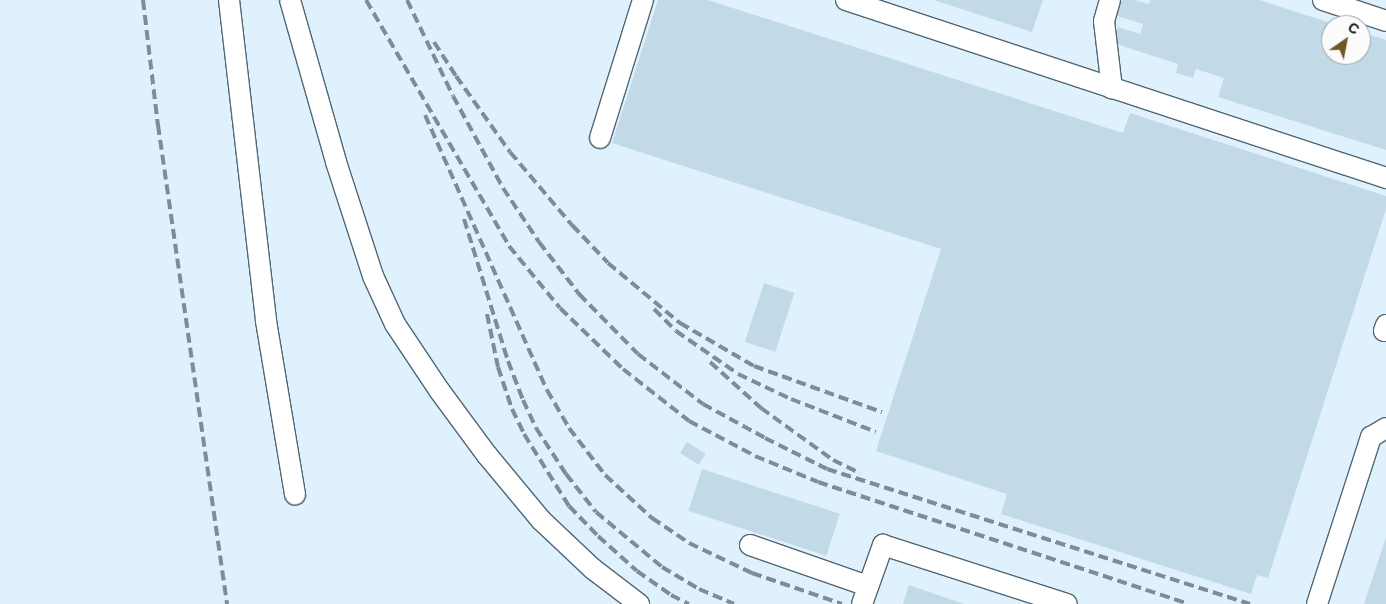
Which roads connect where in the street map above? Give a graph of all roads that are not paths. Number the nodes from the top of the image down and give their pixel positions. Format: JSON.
{"nodes":[{"id":1,"x":229,"y":0,"type":"edge"},
{"id":2,"x":290,"y":0,"type":"edge"},
{"id":3,"x":643,"y":0,"type":"edge"},
{"id":4,"x":846,"y":0,"type":"edge"},
{"id":5,"x":1110,"y":0,"type":"edge"},
{"id":6,"x":1323,"y":0,"type":"edge"},
{"id":7,"x":1386,"y":21,"type":"edge"},
{"id":8,"x":1112,"y":89,"type":"junction"},
{"id":9,"x":600,"y":138,"type":"dead end"},
{"id":10,"x":1386,"y":178,"type":"edge"},
{"id":11,"x":1386,"y":325,"type":"edge"},
{"id":12,"x":1386,"y":331,"type":"edge"},
{"id":13,"x":1386,"y":428,"type":"edge"},
{"id":14,"x":295,"y":495,"type":"dead end"},
{"id":15,"x":750,"y":545,"type":"dead end"},
{"id":16,"x":865,"y":595,"type":"edge"},
{"id":17,"x":639,"y":604,"type":"edge"},
{"id":18,"x":1067,"y":604,"type":"edge"},
{"id":19,"x":1318,"y":604,"type":"edge"}],
"edges":[{"from":1,"to":14,"type":"lane"},
{"from":2,"to":17,"type":"lane"},
{"from":3,"to":9,"type":"lane"},
{"from":4,"to":8,"type":"lane"},
{"from":5,"to":8,"type":"lane"},
{"from":6,"to":7,"type":"lane"},
{"from":8,"to":10,"type":"lane"},
{"from":11,"to":12,"type":"lane"},
{"from":13,"to":19,"type":"lane"},
{"from":15,"to":16,"type":"lane"},
{"from":16,"to":18,"type":"lane"}]}
